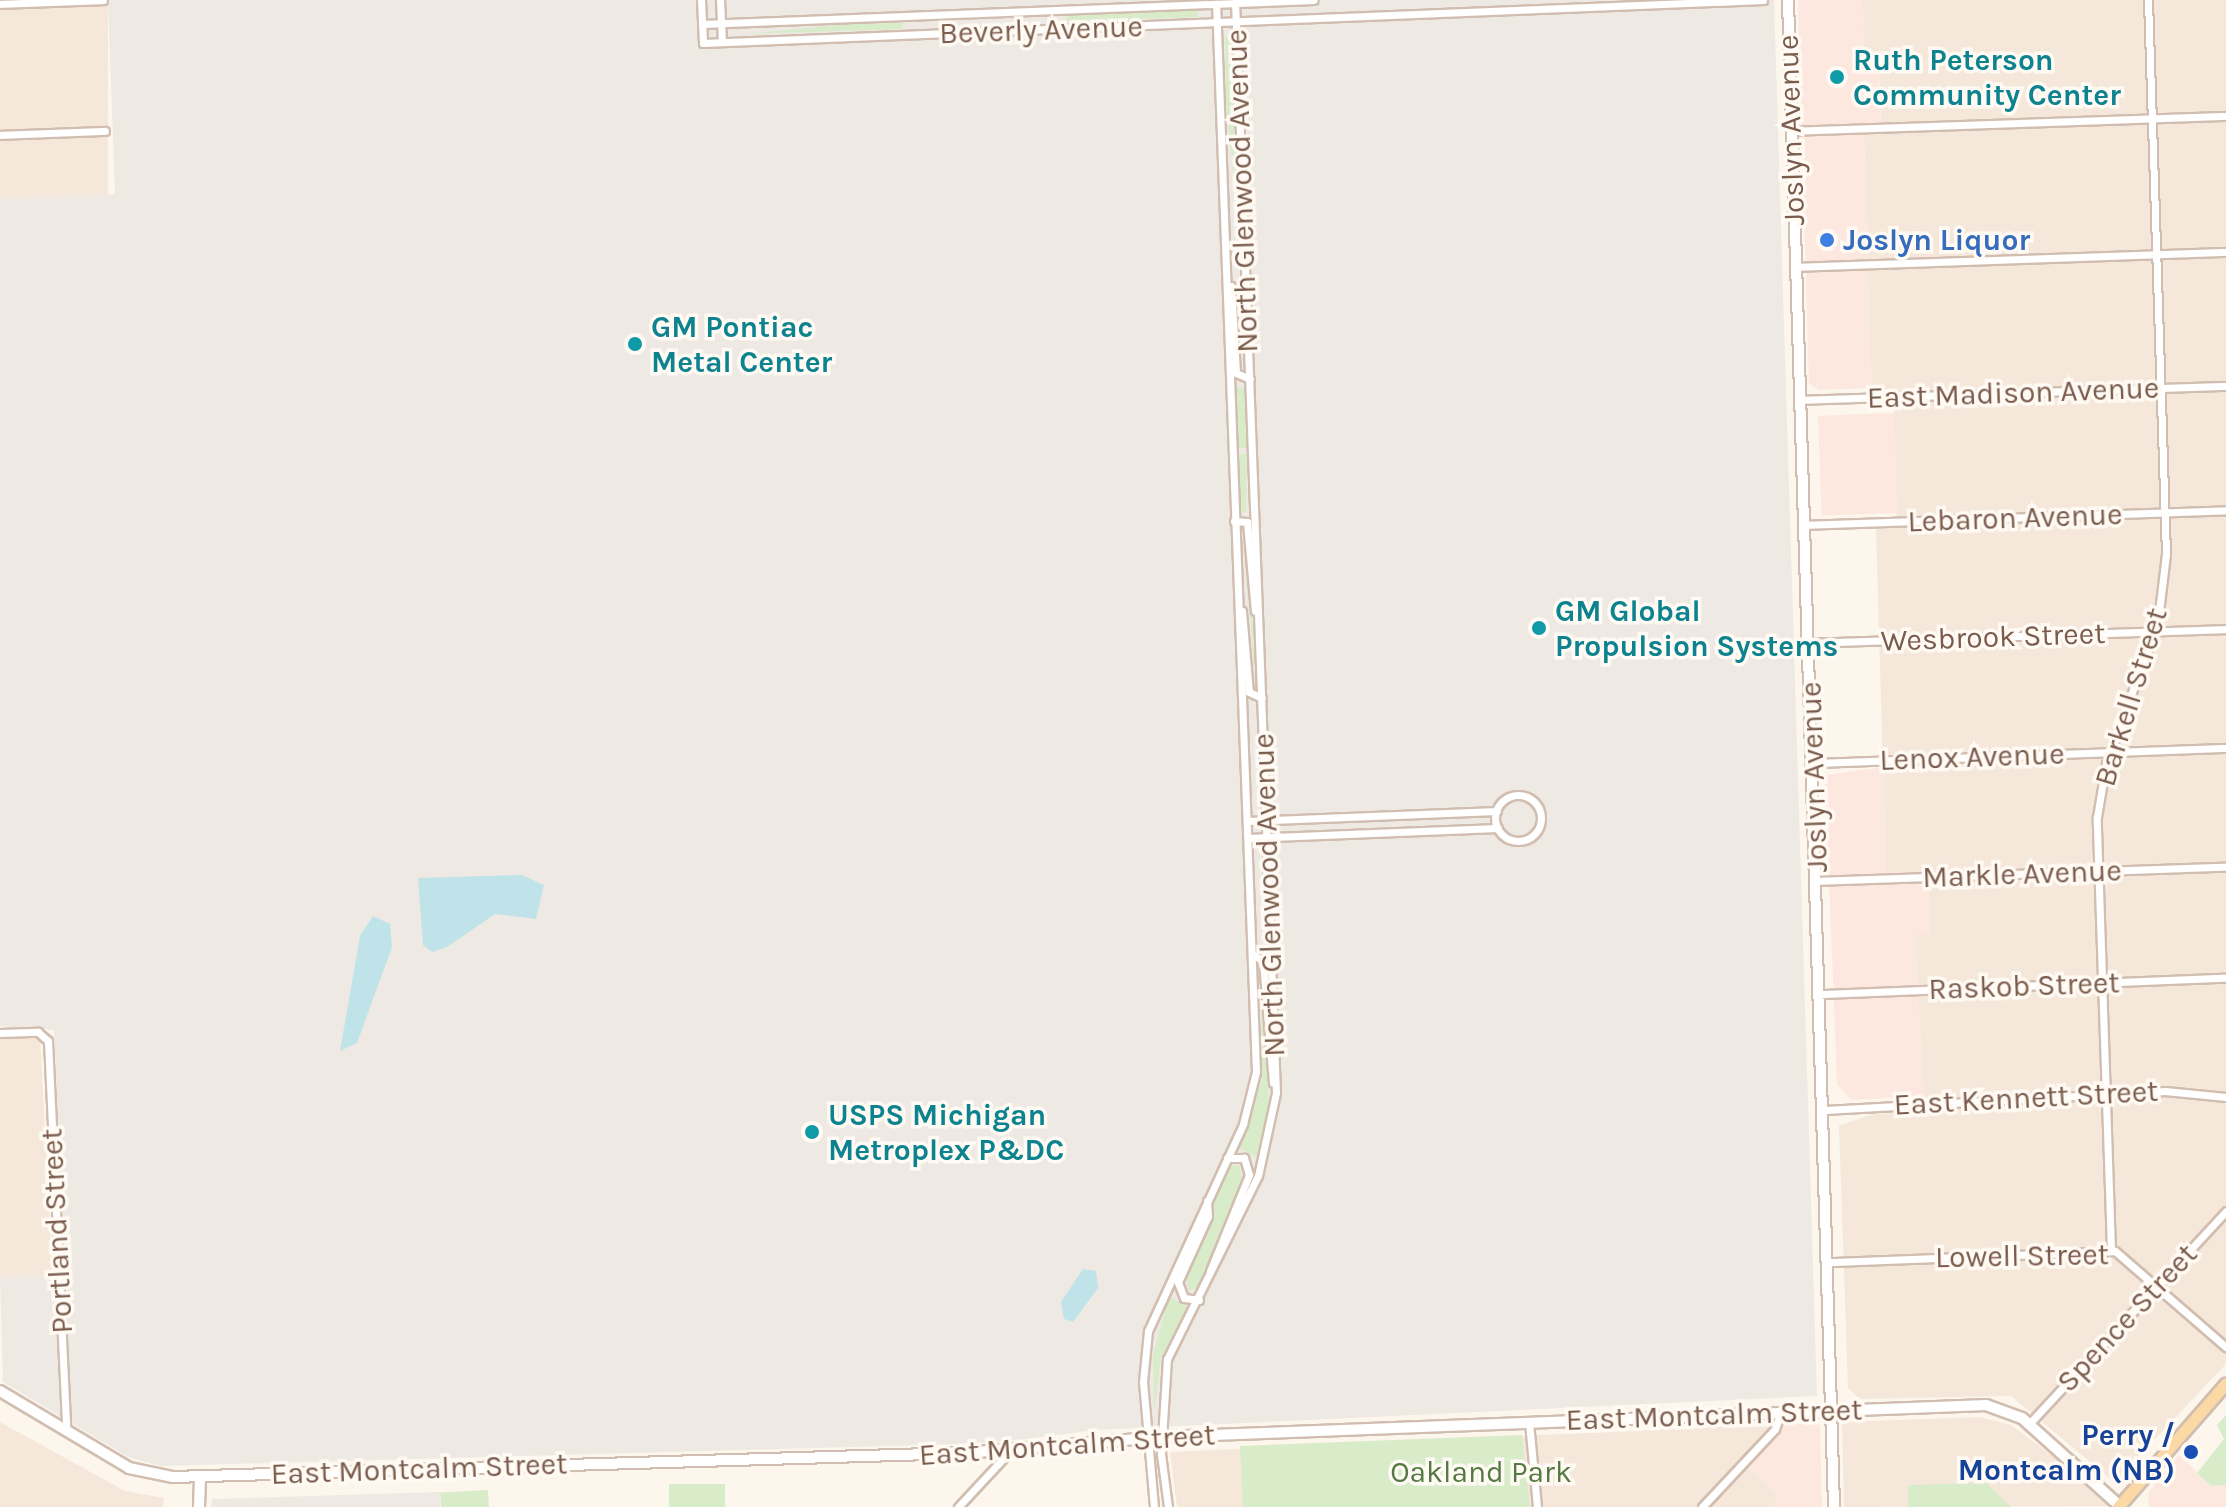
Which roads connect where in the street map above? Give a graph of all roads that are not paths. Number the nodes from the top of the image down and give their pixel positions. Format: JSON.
{"nodes":[{"id":1,"x":103,"y":0,"type":"edge"},
{"id":2,"x":701,"y":0,"type":"edge"},
{"id":3,"x":720,"y":0,"type":"edge"},
{"id":4,"x":1314,"y":0,"type":"edge"},
{"id":5,"x":1763,"y":0,"type":"edge"},
{"id":6,"x":1788,"y":0,"type":"edge"},
{"id":7,"x":2148,"y":0,"type":"edge"},
{"id":8,"x":1235,"y":3,"type":"junction"},
{"id":9,"x":0,"y":4,"type":"edge"},
{"id":10,"x":1216,"y":4,"type":"junction"},
{"id":11,"x":1236,"y":22,"type":"junction"},
{"id":12,"x":721,"y":23,"type":"junction"},
{"id":13,"x":1217,"y":23,"type":"junction"},
{"id":14,"x":702,"y":24,"type":"junction"},
{"id":15,"x":722,"y":42,"type":"junction"},
{"id":16,"x":2226,"y":116,"type":"edge"},
{"id":17,"x":2152,"y":118,"type":"junction"},
{"id":18,"x":105,"y":131,"type":"dead end"},
{"id":19,"x":1791,"y":131,"type":"junction"},
{"id":20,"x":0,"y":135,"type":"edge"},
{"id":21,"x":2226,"y":252,"type":"edge"},
{"id":22,"x":2156,"y":254,"type":"junction"},
{"id":23,"x":1796,"y":267,"type":"junction"},
{"id":24,"x":1227,"y":272,"type":"junction"},
{"id":25,"x":1250,"y":379,"type":"junction"},
{"id":26,"x":2226,"y":386,"type":"edge"},
{"id":27,"x":2161,"y":389,"type":"junction"},
{"id":28,"x":1800,"y":400,"type":"junction"},
{"id":29,"x":2226,"y":510,"type":"edge"},
{"id":30,"x":2165,"y":512,"type":"junction"},
{"id":31,"x":1234,"y":521,"type":"junction"},
{"id":32,"x":1804,"y":525,"type":"junction"},
{"id":33,"x":1239,"y":597,"type":"junction"},
{"id":34,"x":1259,"y":625,"type":"junction"},
{"id":35,"x":2226,"y":629,"type":"edge"},
{"id":36,"x":2155,"y":632,"type":"junction"},
{"id":37,"x":1809,"y":643,"type":"junction"},
{"id":38,"x":1262,"y":698,"type":"junction"},
{"id":39,"x":2226,"y":748,"type":"edge"},
{"id":40,"x":2110,"y":752,"type":"junction"},
{"id":41,"x":1813,"y":763,"type":"junction"},
{"id":42,"x":1497,"y":811,"type":"junction"},
{"id":43,"x":1266,"y":820,"type":"junction"},
{"id":44,"x":1247,"y":821,"type":"junction"},
{"id":45,"x":1498,"y":828,"type":"junction"},
{"id":46,"x":1267,"y":837,"type":"junction"},
{"id":47,"x":1248,"y":838,"type":"junction"},
{"id":48,"x":2226,"y":867,"type":"edge"},
{"id":49,"x":2097,"y":871,"type":"junction"},
{"id":50,"x":1817,"y":881,"type":"junction"},
{"id":51,"x":1252,"y":954,"type":"junction"},
{"id":52,"x":2226,"y":978,"type":"edge"},
{"id":53,"x":2101,"y":983,"type":"junction"},
{"id":54,"x":1821,"y":994,"type":"junction"},
{"id":55,"x":0,"y":1033,"type":"edge"},
{"id":56,"x":1276,"y":1093,"type":"junction"},
{"id":57,"x":2105,"y":1094,"type":"junction"},
{"id":58,"x":2226,"y":1097,"type":"edge"},
{"id":59,"x":1825,"y":1110,"type":"junction"},
{"id":60,"x":1227,"y":1158,"type":"junction"},
{"id":61,"x":1207,"y":1199,"type":"junction"},
{"id":62,"x":2226,"y":1211,"type":"edge"},
{"id":63,"x":2111,"y":1250,"type":"junction"},
{"id":64,"x":1831,"y":1262,"type":"junction"},
{"id":65,"x":1207,"y":1285,"type":"junction"},
{"id":66,"x":2158,"y":1285,"type":"junction"},
{"id":67,"x":1199,"y":1300,"type":"junction"},
{"id":68,"x":2226,"y":1347,"type":"edge"},
{"id":69,"x":2226,"y":1383,"type":"edge"},
{"id":70,"x":0,"y":1391,"type":"edge"},
{"id":71,"x":1834,"y":1410,"type":"junction"},
{"id":72,"x":1781,"y":1412,"type":"junction"},
{"id":73,"x":1529,"y":1422,"type":"junction"},
{"id":74,"x":2029,"y":1424,"type":"junction"},
{"id":75,"x":66,"y":1428,"type":"junction"},
{"id":76,"x":1161,"y":1437,"type":"junction"},
{"id":77,"x":1146,"y":1438,"type":"junction"},
{"id":78,"x":1010,"y":1451,"type":"junction"},
{"id":79,"x":200,"y":1476,"type":"junction"},
{"id":80,"x":199,"y":1507,"type":"edge"},
{"id":81,"x":958,"y":1507,"type":"edge"},
{"id":82,"x":1154,"y":1507,"type":"edge"},
{"id":83,"x":1168,"y":1507,"type":"edge"},
{"id":84,"x":1537,"y":1507,"type":"edge"},
{"id":85,"x":1702,"y":1507,"type":"edge"},
{"id":86,"x":1834,"y":1507,"type":"edge"},
{"id":87,"x":2119,"y":1507,"type":"edge"}],
"edges":[{"from":1,"to":9,"type":"street"},
{"from":2,"to":14,"type":"street"},
{"from":3,"to":12,"type":"street"},
{"from":4,"to":8,"type":"street","name":"Beverly Avenue"},
{"from":5,"to":11,"type":"street","name":"Beverly Avenue"},
{"from":6,"to":19,"type":"main road","name":"Joslyn Avenue"},
{"from":7,"to":17,"type":"street","name":"Barkell Street"},
{"from":8,"to":10,"type":"street","name":"Beverly Avenue"},
{"from":8,"to":11,"type":"street","name":"North Glenwood Avenue"},
{"from":10,"to":12,"type":"street","name":"Beverly Avenue"},
{"from":10,"to":13,"type":"street","name":"North Glenwood Avenue"},
{"from":11,"to":13,"type":"street","name":"Beverly Avenue"},
{"from":11,"to":25,"type":"street","name":"North Glenwood Avenue"},
{"from":12,"to":14,"type":"street","name":"Beverly Avenue"},
{"from":12,"to":15,"type":"street"},
{"from":13,"to":15,"type":"street","name":"Beverly Avenue"},
{"from":13,"to":24,"type":"street","name":"North Glenwood Avenue"},
{"from":14,"to":15,"type":"street","name":"Beverly Avenue"},
{"from":16,"to":17,"type":"street"},
{"from":17,"to":19,"type":"street"},
{"from":17,"to":22,"type":"street","name":"Barkell Street"},
{"from":18,"to":20,"type":"street"},
{"from":19,"to":23,"type":"main road","name":"Joslyn Avenue"},
{"from":21,"to":22,"type":"street"},
{"from":22,"to":23,"type":"street"},
{"from":22,"to":27,"type":"street","name":"Barkell Street"},
{"from":23,"to":28,"type":"main road","name":"Joslyn Avenue"},
{"from":24,"to":25,"type":"street","name":"North Glenwood Avenue"},
{"from":24,"to":31,"type":"street","name":"North Glenwood Avenue"},
{"from":25,"to":34,"type":"street","name":"North Glenwood Avenue"},
{"from":26,"to":27,"type":"street","name":"East Madison Avenue"},
{"from":27,"to":28,"type":"street","name":"East Madison Avenue"},
{"from":27,"to":30,"type":"street","name":"Barkell Street"},
{"from":28,"to":32,"type":"main road","name":"Joslyn Avenue"},
{"from":29,"to":30,"type":"street","name":"Lebaron Avenue"},
{"from":30,"to":32,"type":"street","name":"Lebaron Avenue"},
{"from":30,"to":36,"type":"street","name":"Barkell Street"},
{"from":31,"to":33,"type":"street","name":"North Glenwood Avenue"},
{"from":31,"to":34,"type":"street","name":"North Glenwood Avenue"},
{"from":32,"to":37,"type":"main road","name":"Joslyn Avenue"},
{"from":33,"to":38,"type":"street","name":"North Glenwood Avenue"},
{"from":33,"to":44,"type":"street","name":"North Glenwood Avenue"},
{"from":34,"to":38,"type":"street","name":"North Glenwood Avenue"},
{"from":35,"to":36,"type":"street","name":"Wesbrook Street"},
{"from":36,"to":37,"type":"street","name":"Wesbrook Street"},
{"from":36,"to":40,"type":"street","name":"Barkell Street"},
{"from":37,"to":41,"type":"main road","name":"Joslyn Avenue"},
{"from":38,"to":43,"type":"street","name":"North Glenwood Avenue"},
{"from":39,"to":40,"type":"street","name":"Lenox Avenue"},
{"from":40,"to":41,"type":"street","name":"Lenox Avenue"},
{"from":40,"to":49,"type":"street","name":"Barkell Street"},
{"from":41,"to":50,"type":"main road","name":"Joslyn Avenue"},
{"from":42,"to":43,"type":"street"},
{"from":42,"to":45,"type":"street"},
{"from":42,"to":45,"type":"street"},
{"from":43,"to":44,"type":"street"},
{"from":43,"to":46,"type":"street","name":"North Glenwood Avenue"},
{"from":44,"to":47,"type":"street","name":"North Glenwood Avenue"},
{"from":45,"to":46,"type":"street"},
{"from":46,"to":47,"type":"street"},
{"from":46,"to":56,"type":"street","name":"North Glenwood Avenue"},
{"from":47,"to":51,"type":"street","name":"North Glenwood Avenue"},
{"from":48,"to":49,"type":"street","name":"Markle Avenue"},
{"from":49,"to":50,"type":"street","name":"Markle Avenue"},
{"from":49,"to":53,"type":"street","name":"Barkell Street"},
{"from":50,"to":54,"type":"main road","name":"Joslyn Avenue"},
{"from":51,"to":56,"type":"street","name":"North Glenwood Avenue"},
{"from":51,"to":60,"type":"street","name":"North Glenwood Avenue"},
{"from":52,"to":53,"type":"street","name":"Raskob Street"},
{"from":53,"to":54,"type":"street","name":"Raskob Street"},
{"from":53,"to":57,"type":"street","name":"Barkell Street"},
{"from":54,"to":59,"type":"main road","name":"Joslyn Avenue"},
{"from":55,"to":75,"type":"street","name":"Portland Street"},
{"from":56,"to":65,"type":"street","name":"North Glenwood Avenue"},
{"from":57,"to":58,"type":"street","name":"East Kennett Street"},
{"from":57,"to":59,"type":"street","name":"East Kennett Street"},
{"from":57,"to":63,"type":"street","name":"Barkell Street"},
{"from":59,"to":64,"type":"main road","name":"Joslyn Avenue"},
{"from":60,"to":61,"type":"street","name":"North Glenwood Avenue"},
{"from":60,"to":65,"type":"street","name":"North Glenwood Avenue"},
{"from":61,"to":67,"type":"street","name":"North Glenwood Avenue"},
{"from":61,"to":77,"type":"street","name":"North Glenwood Avenue"},
{"from":62,"to":66,"type":"street","name":"Spence Street"},
{"from":63,"to":64,"type":"street","name":"Lowell Street"},
{"from":63,"to":66,"type":"street","name":"Lowell Street"},
{"from":64,"to":71,"type":"main road","name":"Joslyn Avenue"},
{"from":65,"to":67,"type":"street","name":"North Glenwood Avenue"},
{"from":66,"to":68,"type":"street","name":"Lowell Street"},
{"from":66,"to":74,"type":"street","name":"Spence Street"},
{"from":67,"to":76,"type":"street","name":"North Glenwood Avenue"},
{"from":69,"to":87,"type":"main road"},
{"from":70,"to":75,"type":"main road","name":"East Montcalm Street"},
{"from":71,"to":72,"type":"main road","name":"East Montcalm Street"},
{"from":71,"to":74,"type":"main road","name":"East Montcalm Street"},
{"from":71,"to":86,"type":"main road","name":"Joslyn Avenue"},
{"from":72,"to":73,"type":"main road","name":"East Montcalm Street"},
{"from":72,"to":85,"type":"street"},
{"from":73,"to":76,"type":"main road","name":"East Montcalm Street"},
{"from":73,"to":84,"type":"street"},
{"from":74,"to":87,"type":"main road","name":"East Montcalm Street"},
{"from":75,"to":79,"type":"main road","name":"East Montcalm Street"},
{"from":76,"to":77,"type":"main road","name":"East Montcalm Street"},
{"from":76,"to":83,"type":"street","name":"North Glenwood Avenue"},
{"from":77,"to":78,"type":"main road","name":"East Montcalm Street"},
{"from":77,"to":82,"type":"street","name":"North Glenwood Avenue"},
{"from":78,"to":79,"type":"main road","name":"East Montcalm Street"},
{"from":78,"to":81,"type":"street"},
{"from":79,"to":80,"type":"main road"}]}
